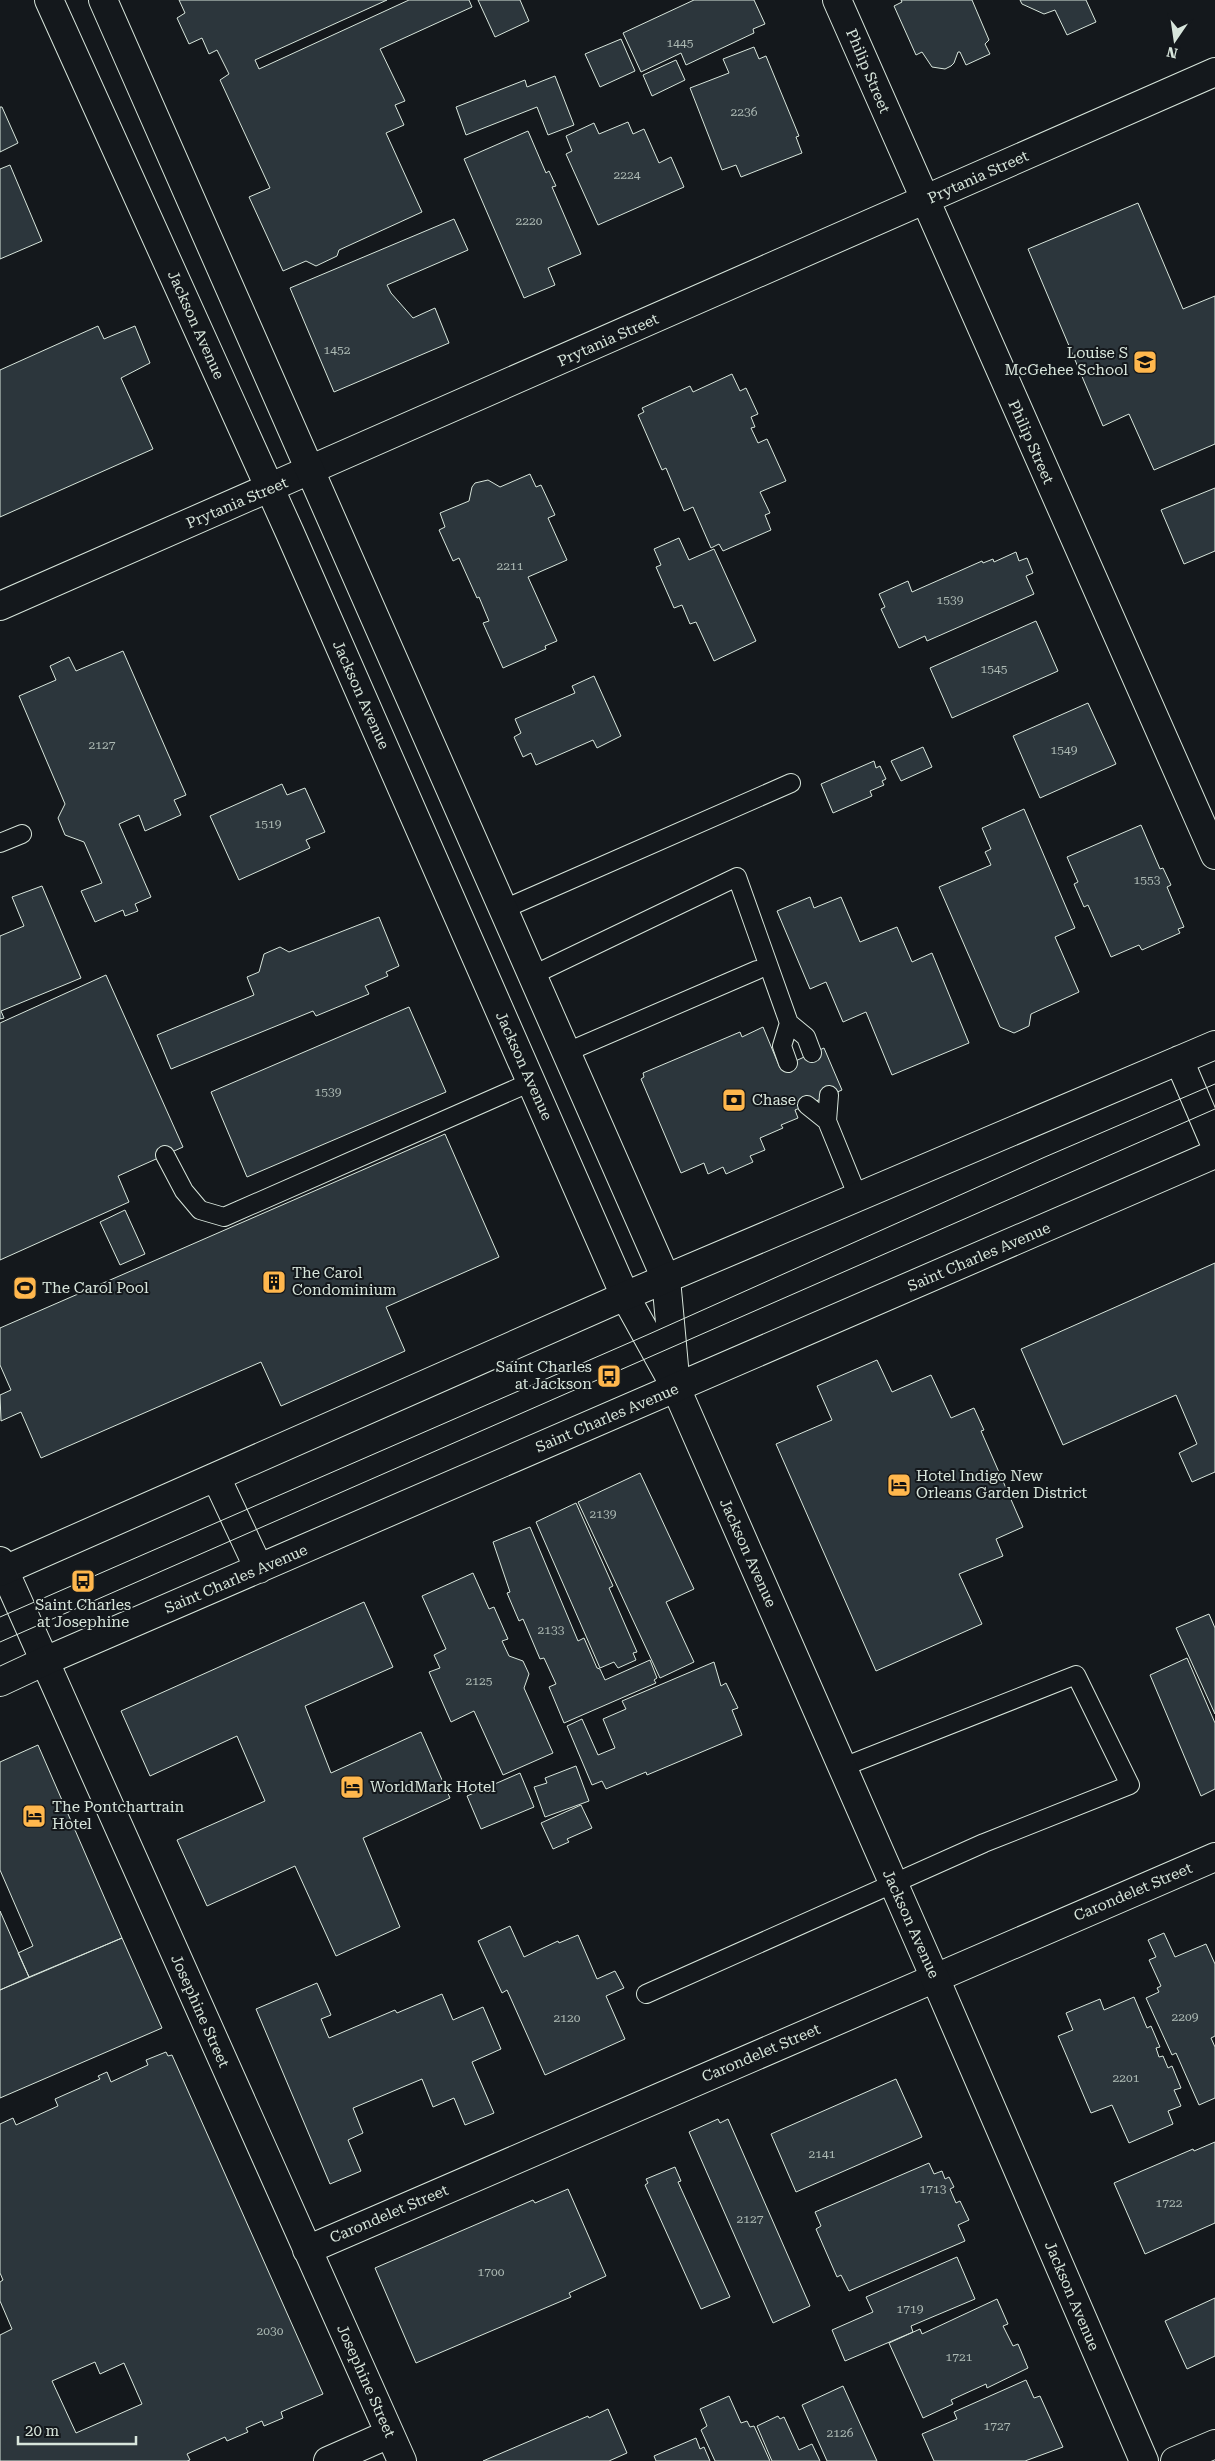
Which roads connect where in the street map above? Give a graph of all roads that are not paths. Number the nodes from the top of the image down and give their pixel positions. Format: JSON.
{"nodes":[{"id":1,"x":49,"y":0,"type":"edge"},
{"id":2,"x":103,"y":0,"type":"edge"},
{"id":3,"x":837,"y":0,"type":"edge"},
{"id":4,"x":1215,"y":72,"type":"edge"},
{"id":5,"x":924,"y":201,"type":"junction"},
{"id":6,"x":311,"y":471,"type":"junction"},
{"id":7,"x":270,"y":489,"type":"junction"},
{"id":8,"x":0,"y":606,"type":"edge"},
{"id":9,"x":791,"y":783,"type":"dead end"},
{"id":10,"x":22,"y":834,"type":"dead end"},
{"id":11,"x":0,"y":843,"type":"edge"},
{"id":12,"x":1215,"y":855,"type":"edge"},
{"id":13,"x":504,"y":909,"type":"junction"},
{"id":14,"x":757,"y":970,"type":"dead end"},
{"id":15,"x":533,"y":975,"type":"junction"},
{"id":16,"x":789,"y":1023,"type":"junction"},
{"id":17,"x":1215,"y":1045,"type":"edge"},
{"id":18,"x":567,"y":1052,"type":"junction"},
{"id":19,"x":812,"y":1054,"type":"dead end"},
{"id":20,"x":1179,"y":1060,"type":"junction"},
{"id":21,"x":788,"y":1063,"type":"dead end"},
{"id":22,"x":530,"y":1082,"type":"junction"},
{"id":23,"x":830,"y":1095,"type":"dead end"},
{"id":24,"x":807,"y":1105,"type":"dead end"},
{"id":25,"x":827,"y":1121,"type":"junction"},
{"id":26,"x":1215,"y":1144,"type":"edge"},
{"id":27,"x":1215,"y":1154,"type":"edge"},
{"id":28,"x":165,"y":1155,"type":"dead end"},
{"id":29,"x":858,"y":1197,"type":"junction"},
{"id":30,"x":666,"y":1279,"type":"junction"},
{"id":31,"x":625,"y":1296,"type":"junction"},
{"id":32,"x":676,"y":1388,"type":"junction"},
{"id":33,"x":216,"y":1477,"type":"junction"},
{"id":34,"x":1,"y":1568,"type":"edge"},
{"id":35,"x":259,"y":1569,"type":"junction"},
{"id":36,"x":45,"y":1661,"type":"junction"},
{"id":37,"x":0,"y":1682,"type":"edge"},
{"id":38,"x":843,"y":1767,"type":"junction"},
{"id":39,"x":1215,"y":1857,"type":"edge"},
{"id":40,"x":894,"y":1884,"type":"junction"},
{"id":41,"x":935,"y":1978,"type":"junction"},
{"id":42,"x":646,"y":1994,"type":"dead end"},
{"id":43,"x":307,"y":2250,"type":"junction"},
{"id":44,"x":390,"y":2434,"type":"junction"},
{"id":45,"x":1215,"y":2444,"type":"edge"},
{"id":46,"x":328,"y":2461,"type":"edge"},
{"id":47,"x":402,"y":2461,"type":"edge"},
{"id":48,"x":1144,"y":2461,"type":"edge"},
{"id":49,"x":1175,"y":2461,"type":"edge"}],
"edges":[{"from":1,"to":7,"type":"street","name":"Jackson Avenue"},
{"from":2,"to":6,"type":"street","name":"Jackson Avenue"},
{"from":3,"to":5,"type":"street","name":"Philip Street"},
{"from":4,"to":5,"type":"street","name":"Prytania Street"},
{"from":5,"to":6,"type":"street","name":"Prytania Street"},
{"from":5,"to":12,"type":"street","name":"Philip Street"},
{"from":6,"to":7,"type":"street","name":"Prytania Street"},
{"from":6,"to":13,"type":"street","name":"Jackson Avenue"},
{"from":7,"to":8,"type":"street","name":"Prytania Street"},
{"from":7,"to":22,"type":"street","name":"Jackson Avenue"},
{"from":9,"to":13,"type":"lane"},
{"from":10,"to":11,"type":"lane"},
{"from":13,"to":15,"type":"street","name":"Jackson Avenue"},
{"from":14,"to":18,"type":"lane"},
{"from":15,"to":16,"type":"lane"},
{"from":15,"to":18,"type":"street","name":"Jackson Avenue"},
{"from":16,"to":19,"type":"lane"},
{"from":16,"to":21,"type":"lane"},
{"from":17,"to":20,"type":"street"},
{"from":18,"to":30,"type":"street","name":"Jackson Avenue"},
{"from":20,"to":26,"type":"street"},
{"from":20,"to":29,"type":"street"},
{"from":22,"to":28,"type":"lane"},
{"from":22,"to":31,"type":"street","name":"Jackson Avenue"},
{"from":23,"to":25,"type":"lane"},
{"from":24,"to":25,"type":"lane"},
{"from":25,"to":29,"type":"lane"},
{"from":27,"to":32,"type":"street","name":"Saint Charles Avenue"},
{"from":29,"to":30,"type":"street"},
{"from":30,"to":31,"type":"street"},
{"from":30,"to":32,"type":"street","name":"Jackson Avenue"},
{"from":31,"to":32,"type":"street","name":"Jackson Avenue"},
{"from":31,"to":33,"type":"street"},
{"from":32,"to":35,"type":"street","name":"Saint Charles Avenue"},
{"from":32,"to":38,"type":"street","name":"Jackson Avenue"},
{"from":33,"to":34,"type":"street"},
{"from":33,"to":35,"type":"street"},
{"from":34,"to":36,"type":"street","name":"Josephine Street"},
{"from":35,"to":36,"type":"street","name":"Saint Charles Avenue"},
{"from":36,"to":37,"type":"street","name":"Saint Charles Avenue"},
{"from":36,"to":43,"type":"street","name":"Josephine Street"},
{"from":38,"to":40,"type":"street","name":"Jackson Avenue"},
{"from":38,"to":40,"type":"lane"},
{"from":39,"to":41,"type":"street","name":"Carondelet Street"},
{"from":40,"to":41,"type":"street","name":"Jackson Avenue"},
{"from":40,"to":42,"type":"lane"},
{"from":41,"to":43,"type":"street","name":"Carondelet Street"},
{"from":41,"to":48,"type":"street","name":"Jackson Avenue"},
{"from":43,"to":44,"type":"street","name":"Josephine Street"},
{"from":44,"to":46,"type":"street"},
{"from":44,"to":47,"type":"street","name":"Josephine Street"},
{"from":45,"to":49,"type":"street"}]}
